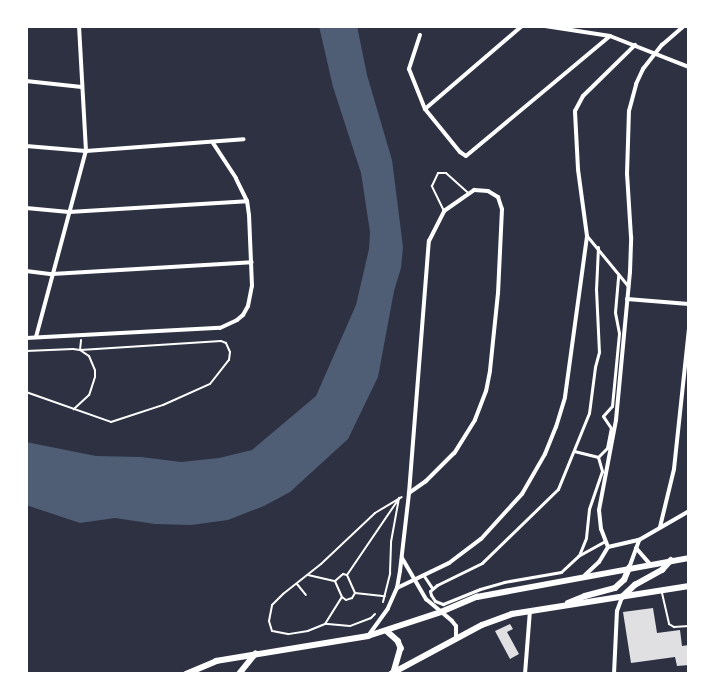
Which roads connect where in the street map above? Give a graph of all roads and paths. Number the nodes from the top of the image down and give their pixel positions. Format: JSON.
{"nodes":[{"id":1,"x":79,"y":26,"type":"edge"},
{"id":2,"x":522,"y":26,"type":"edge"},
{"id":3,"x":545,"y":26,"type":"edge"},
{"id":4,"x":684,"y":26,"type":"edge"},
{"id":5,"x":420,"y":35,"type":"dead end"},
{"id":6,"x":610,"y":36,"type":"junction"},
{"id":7,"x":635,"y":45,"type":"junction"},
{"id":8,"x":655,"y":52,"type":"junction"},
{"id":9,"x":689,"y":67,"type":"edge"},
{"id":10,"x":26,"y":82,"type":"edge"},
{"id":11,"x":82,"y":88,"type":"junction"},
{"id":12,"x":425,"y":109,"type":"junction"},
{"id":13,"x":244,"y":139,"type":"dead end"},
{"id":14,"x":213,"y":143,"type":"junction"},
{"id":15,"x":26,"y":146,"type":"edge"},
{"id":16,"x":86,"y":151,"type":"junction"},
{"id":17,"x":468,"y":193,"type":"junction"},
{"id":18,"x":247,"y":201,"type":"junction"},
{"id":19,"x":26,"y":208,"type":"edge"},
{"id":20,"x":444,"y":211,"type":"junction"},
{"id":21,"x":69,"y":212,"type":"junction"},
{"id":22,"x":587,"y":236,"type":"junction"},
{"id":23,"x":598,"y":247,"type":"junction"},
{"id":24,"x":252,"y":262,"type":"junction"},
{"id":25,"x":26,"y":271,"type":"edge"},
{"id":26,"x":52,"y":274,"type":"junction"},
{"id":27,"x":618,"y":274,"type":"junction"},
{"id":28,"x":628,"y":286,"type":"junction"},
{"id":29,"x":627,"y":299,"type":"junction"},
{"id":30,"x":689,"y":304,"type":"edge"},
{"id":31,"x":689,"y":329,"type":"edge"},
{"id":32,"x":36,"y":337,"type":"junction"},
{"id":33,"x":26,"y":338,"type":"edge"},
{"id":34,"x":80,"y":350,"type":"junction"},
{"id":35,"x":26,"y":351,"type":"edge"},
{"id":36,"x":687,"y":375,"type":"edge"},
{"id":37,"x":26,"y":392,"type":"edge"},
{"id":38,"x":74,"y":409,"type":"junction"},
{"id":39,"x":574,"y":451,"type":"junction"},
{"id":40,"x":598,"y":457,"type":"junction"},
{"id":41,"x":409,"y":493,"type":"junction"},
{"id":42,"x":399,"y":498,"type":"junction"},
{"id":43,"x":689,"y":511,"type":"edge"},
{"id":44,"x":660,"y":527,"type":"junction"},
{"id":45,"x":605,"y":540,"type":"junction"},
{"id":46,"x":639,"y":540,"type":"junction"},
{"id":47,"x":608,"y":547,"type":"junction"},
{"id":48,"x":636,"y":548,"type":"junction"},
{"id":49,"x":578,"y":556,"type":"junction"},
{"id":50,"x":402,"y":558,"type":"junction"},
{"id":51,"x":689,"y":558,"type":"edge"},
{"id":52,"x":671,"y":560,"type":"junction"},
{"id":53,"x":650,"y":564,"type":"junction"},
{"id":54,"x":629,"y":568,"type":"junction"},
{"id":55,"x":307,"y":575,"type":"junction"},
{"id":56,"x":347,"y":575,"type":"junction"},
{"id":57,"x":585,"y":575,"type":"junction"},
{"id":58,"x":424,"y":576,"type":"junction"},
{"id":59,"x":416,"y":580,"type":"junction"},
{"id":60,"x":335,"y":581,"type":"junction"},
{"id":61,"x":297,"y":584,"type":"junction"},
{"id":62,"x":689,"y":586,"type":"edge"},
{"id":63,"x":397,"y":588,"type":"junction"},
{"id":64,"x":432,"y":588,"type":"junction"},
{"id":65,"x":662,"y":590,"type":"junction"},
{"id":66,"x":355,"y":593,"type":"junction"},
{"id":67,"x":306,"y":595,"type":"dead end"},
{"id":68,"x":385,"y":596,"type":"junction"},
{"id":69,"x":342,"y":597,"type":"junction"},
{"id":70,"x":622,"y":597,"type":"junction"},
{"id":71,"x":563,"y":606,"type":"junction"},
{"id":72,"x":382,"y":607,"type":"dead end"},
{"id":73,"x":530,"y":611,"type":"junction"},
{"id":74,"x":376,"y":612,"type":"dead end"},
{"id":75,"x":441,"y":612,"type":"junction"},
{"id":76,"x":325,"y":624,"type":"junction"},
{"id":77,"x":689,"y":626,"type":"edge"},
{"id":78,"x":387,"y":631,"type":"junction"},
{"id":79,"x":368,"y":636,"type":"junction"},
{"id":80,"x":456,"y":639,"type":"junction"},
{"id":81,"x":255,"y":654,"type":"junction"},
{"id":82,"x":392,"y":673,"type":"edge"},
{"id":83,"x":186,"y":674,"type":"edge"},
{"id":84,"x":239,"y":674,"type":"edge"},
{"id":85,"x":525,"y":674,"type":"edge"},
{"id":86,"x":614,"y":674,"type":"edge"}],
"edges":[{"from":1,"to":11,"type":"street"},
{"from":2,"to":12,"type":"street"},
{"from":3,"to":6,"type":"street"},
{"from":4,"to":8,"type":"street"},
{"from":5,"to":12,"type":"street"},
{"from":6,"to":7,"type":"street"},
{"from":6,"to":12,"type":"street"},
{"from":7,"to":8,"type":"street"},
{"from":7,"to":22,"type":"street"},
{"from":8,"to":9,"type":"street"},
{"from":8,"to":28,"type":"street"},
{"from":10,"to":11,"type":"street"},
{"from":11,"to":16,"type":"street"},
{"from":13,"to":14,"type":"street"},
{"from":14,"to":16,"type":"street"},
{"from":14,"to":18,"type":"street"},
{"from":15,"to":16,"type":"street"},
{"from":16,"to":21,"type":"street"},
{"from":17,"to":20,"type":"street"},
{"from":17,"to":20,"type":"lane"},
{"from":17,"to":41,"type":"street"},
{"from":18,"to":21,"type":"street"},
{"from":18,"to":24,"type":"street"},
{"from":19,"to":21,"type":"street"},
{"from":20,"to":41,"type":"street"},
{"from":21,"to":26,"type":"street"},
{"from":22,"to":23,"type":"street"},
{"from":22,"to":58,"type":"street"},
{"from":23,"to":27,"type":"street"},
{"from":23,"to":39,"type":"street"},
{"from":24,"to":26,"type":"street"},
{"from":24,"to":32,"type":"street"},
{"from":25,"to":26,"type":"street"},
{"from":26,"to":32,"type":"street"},
{"from":27,"to":28,"type":"street"},
{"from":27,"to":40,"type":"street"},
{"from":28,"to":29,"type":"street"},
{"from":29,"to":30,"type":"street"},
{"from":29,"to":45,"type":"street"},
{"from":31,"to":36,"type":"street"},
{"from":32,"to":33,"type":"street"},
{"from":34,"to":35,"type":"path"},
{"from":34,"to":38,"type":"path"},
{"from":34,"to":38,"type":"path"},
{"from":36,"to":44,"type":"street"},
{"from":37,"to":38,"type":"path"},
{"from":39,"to":40,"type":"street"},
{"from":39,"to":64,"type":"street"},
{"from":40,"to":49,"type":"street"},
{"from":41,"to":42,"type":"path"},
{"from":41,"to":50,"type":"street"},
{"from":42,"to":55,"type":"path"},
{"from":42,"to":56,"type":"path"},
{"from":42,"to":68,"type":"path"},
{"from":43,"to":44,"type":"street"},
{"from":44,"to":46,"type":"street"},
{"from":45,"to":47,"type":"street"},
{"from":45,"to":49,"type":"street"},
{"from":46,"to":47,"type":"street"},
{"from":46,"to":48,"type":"street"},
{"from":47,"to":57,"type":"street"},
{"from":48,"to":53,"type":"street"},
{"from":48,"to":54,"type":"street"},
{"from":49,"to":64,"type":"street"},
{"from":50,"to":59,"type":"street"},
{"from":50,"to":63,"type":"street"},
{"from":51,"to":52,"type":"main road"},
{"from":52,"to":53,"type":"main road"},
{"from":52,"to":70,"type":"main road"},
{"from":53,"to":54,"type":"main road"},
{"from":54,"to":57,"type":"main road"},
{"from":54,"to":71,"type":"main road"},
{"from":55,"to":60,"type":"path"},
{"from":55,"to":61,"type":"path"},
{"from":56,"to":60,"type":"path"},
{"from":56,"to":66,"type":"path"},
{"from":57,"to":75,"type":"main road"},
{"from":58,"to":59,"type":"street"},
{"from":58,"to":64,"type":"street"},
{"from":59,"to":63,"type":"street"},
{"from":59,"to":75,"type":"street"},
{"from":60,"to":69,"type":"path"},
{"from":61,"to":67,"type":"path"},
{"from":61,"to":76,"type":"path"},
{"from":62,"to":65,"type":"main road"},
{"from":63,"to":79,"type":"street"},
{"from":65,"to":70,"type":"main road"},
{"from":65,"to":77,"type":"lane"},
{"from":66,"to":68,"type":"path"},
{"from":66,"to":69,"type":"path"},
{"from":68,"to":72,"type":"path"},
{"from":69,"to":76,"type":"path"},
{"from":70,"to":71,"type":"main road"},
{"from":70,"to":86,"type":"street"},
{"from":71,"to":73,"type":"main road"},
{"from":73,"to":80,"type":"main road"},
{"from":73,"to":85,"type":"street"},
{"from":74,"to":76,"type":"path"},
{"from":75,"to":78,"type":"main road"},
{"from":75,"to":80,"type":"street"},
{"from":78,"to":79,"type":"main road"},
{"from":78,"to":82,"type":"main road"},
{"from":79,"to":81,"type":"main road"},
{"from":80,"to":82,"type":"main road"},
{"from":81,"to":83,"type":"main road"},
{"from":81,"to":84,"type":"main road"}]}
